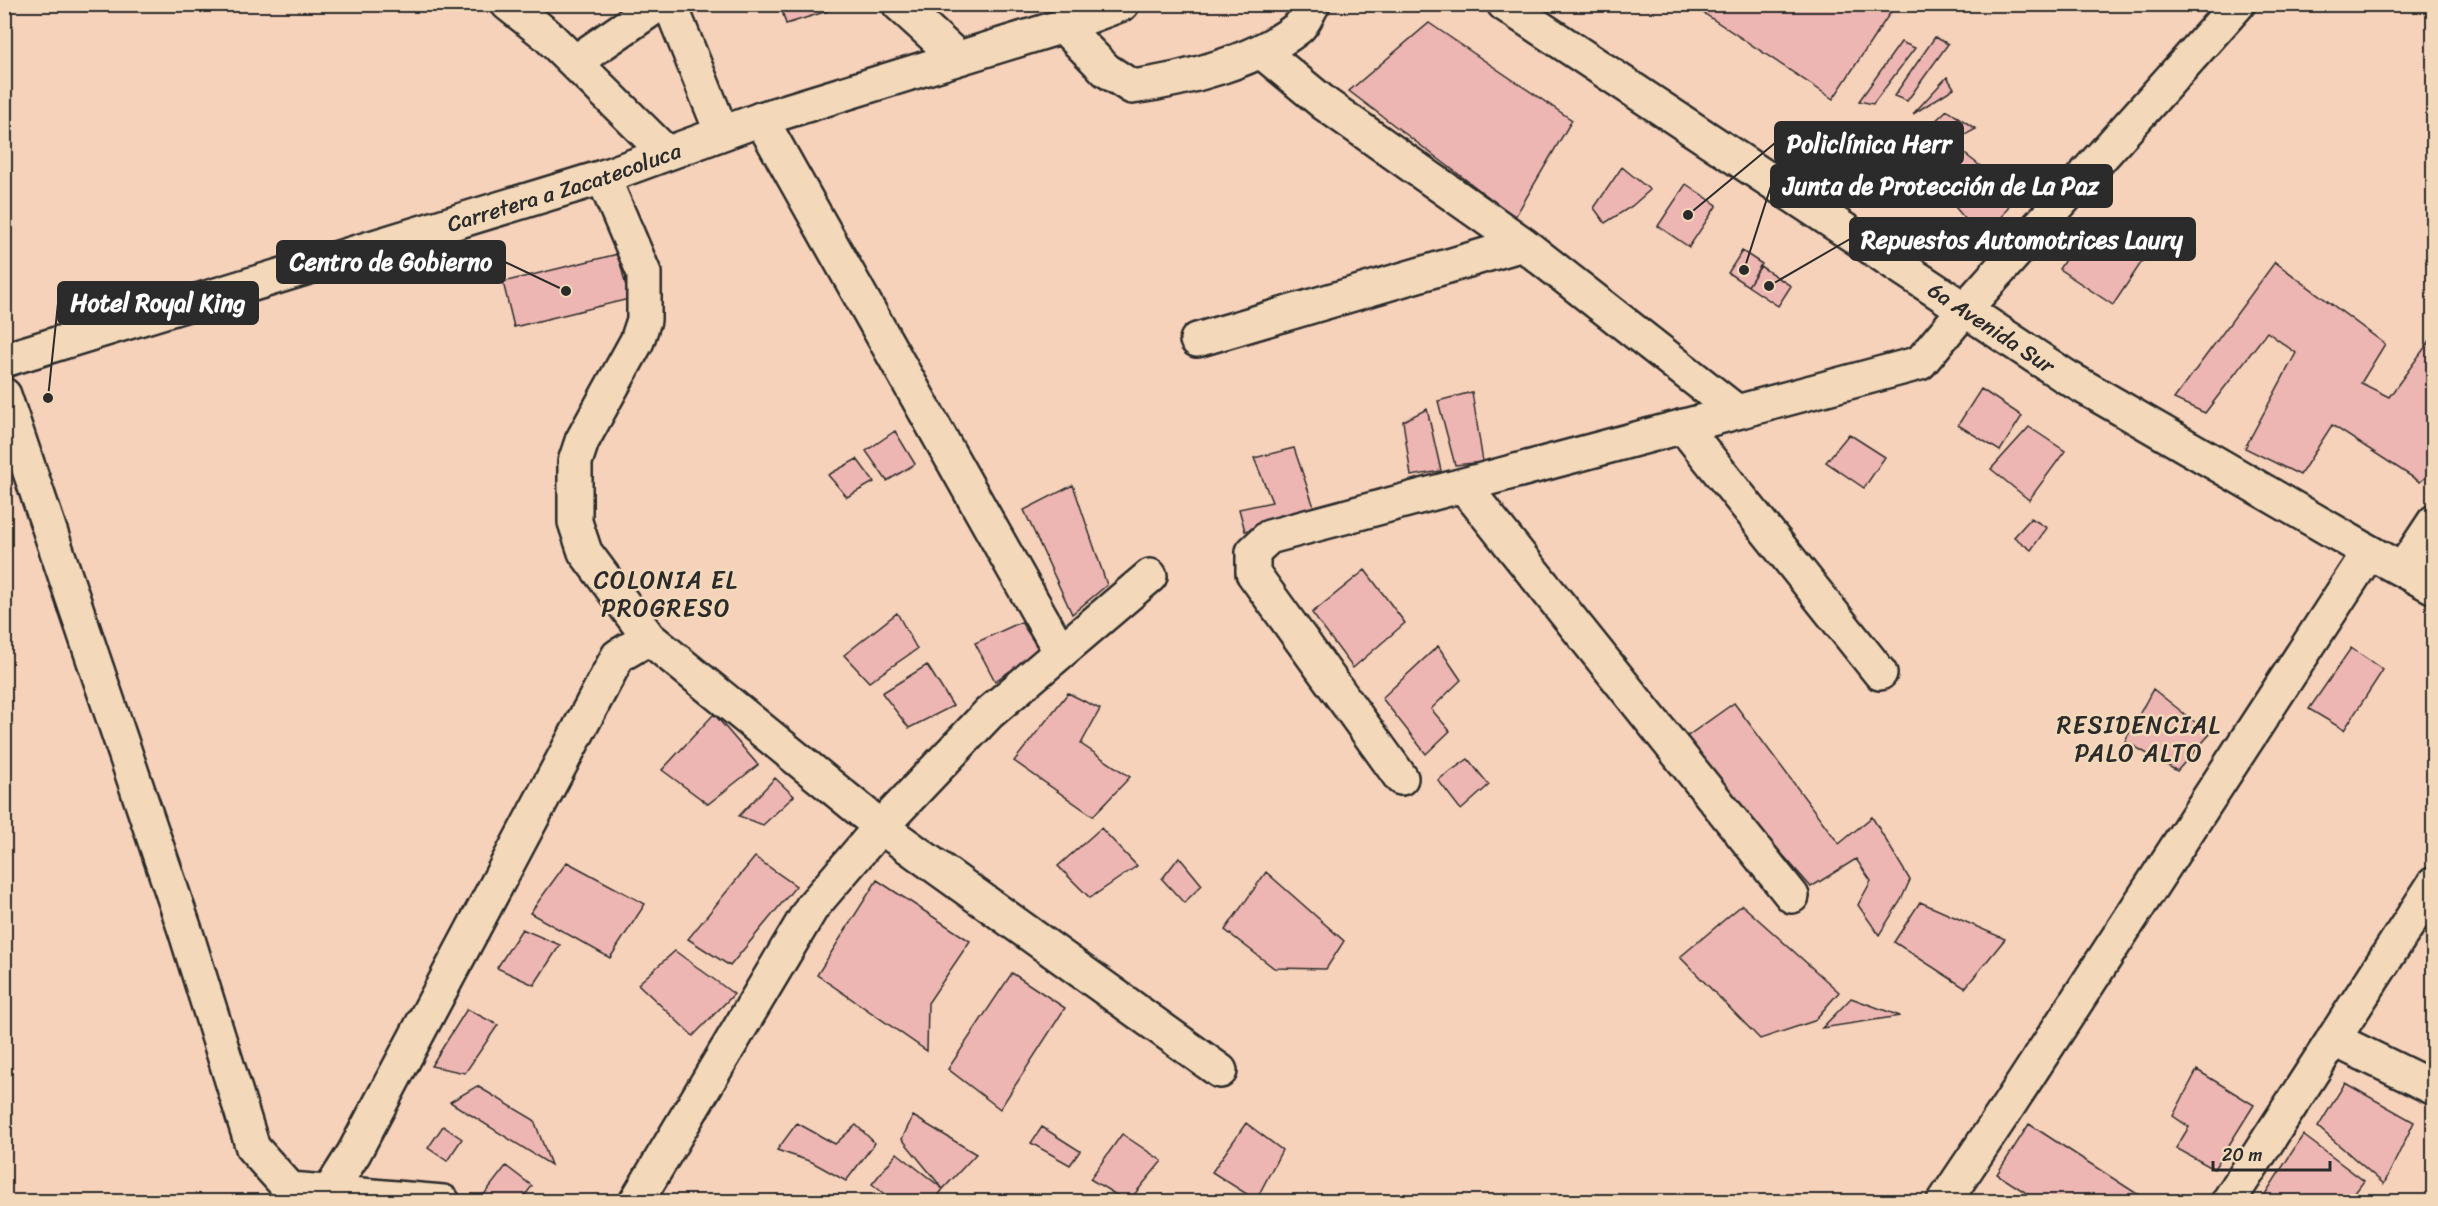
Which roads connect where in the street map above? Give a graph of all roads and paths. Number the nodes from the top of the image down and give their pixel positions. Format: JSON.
{"nodes":[{"id":1,"x":508,"y":4,"type":"edge"},
{"id":2,"x":659,"y":4,"type":"edge"},
{"id":3,"x":670,"y":4,"type":"edge"},
{"id":4,"x":899,"y":4,"type":"edge"},
{"id":5,"x":1122,"y":4,"type":"edge"},
{"id":6,"x":1313,"y":4,"type":"edge"},
{"id":7,"x":1504,"y":4,"type":"edge"},
{"id":8,"x":2238,"y":4,"type":"edge"},
{"id":9,"x":1544,"y":20,"type":"edge"},
{"id":10,"x":1063,"y":26,"type":"junction"},
{"id":11,"x":1261,"y":51,"type":"junction"},
{"id":12,"x":958,"y":58,"type":"junction"},
{"id":13,"x":575,"y":62,"type":"junction"},
{"id":14,"x":761,"y":119,"type":"junction"},
{"id":15,"x":722,"y":133,"type":"junction"},
{"id":16,"x":666,"y":153,"type":"junction"},
{"id":17,"x":603,"y":177,"type":"junction"},
{"id":18,"x":1522,"y":244,"type":"junction"},
{"id":19,"x":1965,"y":309,"type":"junction"},
{"id":20,"x":1197,"y":340,"type":"dead end"},
{"id":21,"x":4,"y":360,"type":"edge"},
{"id":22,"x":4,"y":395,"type":"edge"},
{"id":23,"x":1737,"y":412,"type":"junction"},
{"id":24,"x":1683,"y":426,"type":"junction"},
{"id":25,"x":1463,"y":485,"type":"junction"},
{"id":26,"x":2433,"y":522,"type":"edge"},
{"id":27,"x":2368,"y":552,"type":"junction"},
{"id":28,"x":2403,"y":569,"type":"junction"},
{"id":29,"x":1150,"y":576,"type":"dead end"},
{"id":30,"x":2433,"y":587,"type":"edge"},
{"id":31,"x":650,"y":638,"type":"junction"},
{"id":32,"x":1060,"y":651,"type":"junction"},
{"id":33,"x":1880,"y":673,"type":"dead end"},
{"id":34,"x":1401,"y":778,"type":"dead end"},
{"id":35,"x":881,"y":827,"type":"junction"},
{"id":36,"x":2433,"y":884,"type":"edge"},
{"id":37,"x":1792,"y":896,"type":"dead end"},
{"id":38,"x":2333,"y":1040,"type":"junction"},
{"id":39,"x":1220,"y":1071,"type":"dead end"},
{"id":40,"x":2433,"y":1088,"type":"edge"},
{"id":41,"x":326,"y":1197,"type":"edge"},
{"id":42,"x":443,"y":1202,"type":"edge"},
{"id":43,"x":636,"y":1202,"type":"edge"},
{"id":44,"x":1944,"y":1202,"type":"edge"},
{"id":45,"x":2228,"y":1202,"type":"edge"}],
"edges":[{"from":1,"to":13,"type":"street"},
{"from":2,"to":13,"type":"street"},
{"from":3,"to":15,"type":"street"},
{"from":4,"to":12,"type":"street"},
{"from":5,"to":10,"type":"street","name":"Carretera a Zacatecoluca"},
{"from":6,"to":11,"type":"street"},
{"from":7,"to":9,"type":"street","name":"6a Avenida Sur"},
{"from":8,"to":19,"type":"street"},
{"from":9,"to":19,"type":"street","name":"6a Avenida Sur"},
{"from":10,"to":11,"type":"street"},
{"from":10,"to":12,"type":"street","name":"Carretera a Zacatecoluca"},
{"from":11,"to":18,"type":"street"},
{"from":12,"to":14,"type":"street","name":"Carretera a Zacatecoluca"},
{"from":13,"to":16,"type":"street"},
{"from":14,"to":15,"type":"street","name":"Carretera a Zacatecoluca"},
{"from":14,"to":32,"type":"street"},
{"from":15,"to":16,"type":"street","name":"Carretera a Zacatecoluca"},
{"from":16,"to":17,"type":"street","name":"Carretera a Zacatecoluca"},
{"from":17,"to":21,"type":"street","name":"Carretera a Zacatecoluca"},
{"from":17,"to":31,"type":"street"},
{"from":18,"to":20,"type":"street"},
{"from":18,"to":23,"type":"street"},
{"from":19,"to":23,"type":"street"},
{"from":19,"to":27,"type":"street","name":"6a Avenida Sur"},
{"from":22,"to":41,"type":"street"},
{"from":23,"to":24,"type":"street"},
{"from":24,"to":25,"type":"street"},
{"from":24,"to":33,"type":"street"},
{"from":25,"to":34,"type":"street"},
{"from":25,"to":37,"type":"street"},
{"from":26,"to":28,"type":"street"},
{"from":27,"to":28,"type":"street","name":"6a Avenida Sur"},
{"from":27,"to":44,"type":"street"},
{"from":28,"to":30,"type":"street","name":"6a Avenida Sur"},
{"from":29,"to":32,"type":"street"},
{"from":31,"to":35,"type":"street"},
{"from":31,"to":41,"type":"street"},
{"from":32,"to":35,"type":"street"},
{"from":35,"to":39,"type":"street"},
{"from":35,"to":43,"type":"street"},
{"from":36,"to":38,"type":"street"},
{"from":38,"to":40,"type":"street"},
{"from":38,"to":45,"type":"street"},
{"from":41,"to":42,"type":"street"}]}
